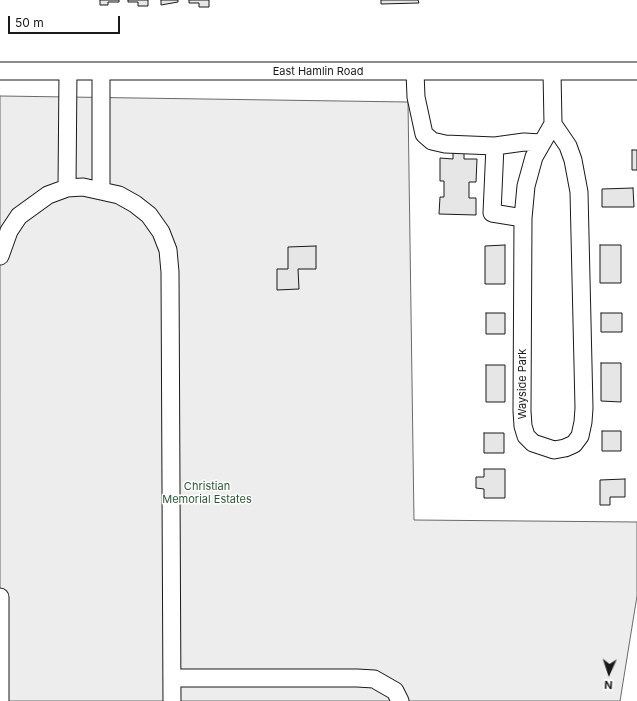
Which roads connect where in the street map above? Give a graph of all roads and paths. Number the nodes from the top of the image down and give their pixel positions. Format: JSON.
{"nodes":[{"id":1,"x":0,"y":71,"type":"edge"},
{"id":2,"x":68,"y":71,"type":"junction"},
{"id":3,"x":101,"y":71,"type":"junction"},
{"id":4,"x":637,"y":71,"type":"edge"},
{"id":5,"x":415,"y":72,"type":"junction"},
{"id":6,"x":552,"y":72,"type":"junction"},
{"id":7,"x":552,"y":124,"type":"junction"},
{"id":8,"x":541,"y":143,"type":"junction"},
{"id":9,"x":494,"y":146,"type":"junction"},
{"id":10,"x":67,"y":188,"type":"junction"},
{"id":11,"x":101,"y":190,"type":"junction"},
{"id":12,"x":523,"y":218,"type":"junction"},
{"id":13,"x":0,"y":256,"type":"edge"},
{"id":14,"x":0,"y":597,"type":"edge"},
{"id":15,"x":172,"y":678,"type":"junction"},
{"id":16,"x":0,"y":701,"type":"edge"},
{"id":17,"x":172,"y":701,"type":"edge"},
{"id":18,"x":400,"y":701,"type":"edge"}],
"edges":[{"from":1,"to":2,"type":"street","name":"East Hamlin Road"},
{"from":2,"to":3,"type":"street","name":"East Hamlin Road"},
{"from":2,"to":10,"type":"street"},
{"from":3,"to":5,"type":"street","name":"East Hamlin Road"},
{"from":3,"to":11,"type":"street"},
{"from":4,"to":6,"type":"street","name":"East Hamlin Road"},
{"from":5,"to":6,"type":"street","name":"East Hamlin Road"},
{"from":5,"to":9,"type":"street"},
{"from":6,"to":7,"type":"street"},
{"from":7,"to":8,"type":"street","name":"Wayside Park"},
{"from":7,"to":12,"type":"street","name":"Wayside Park"},
{"from":8,"to":9,"type":"street"},
{"from":8,"to":12,"type":"street","name":"Wayside Park"},
{"from":9,"to":12,"type":"street"},
{"from":10,"to":11,"type":"street"},
{"from":10,"to":13,"type":"street"},
{"from":11,"to":15,"type":"street"},
{"from":14,"to":16,"type":"street"},
{"from":15,"to":17,"type":"street"},
{"from":15,"to":18,"type":"street"}]}
